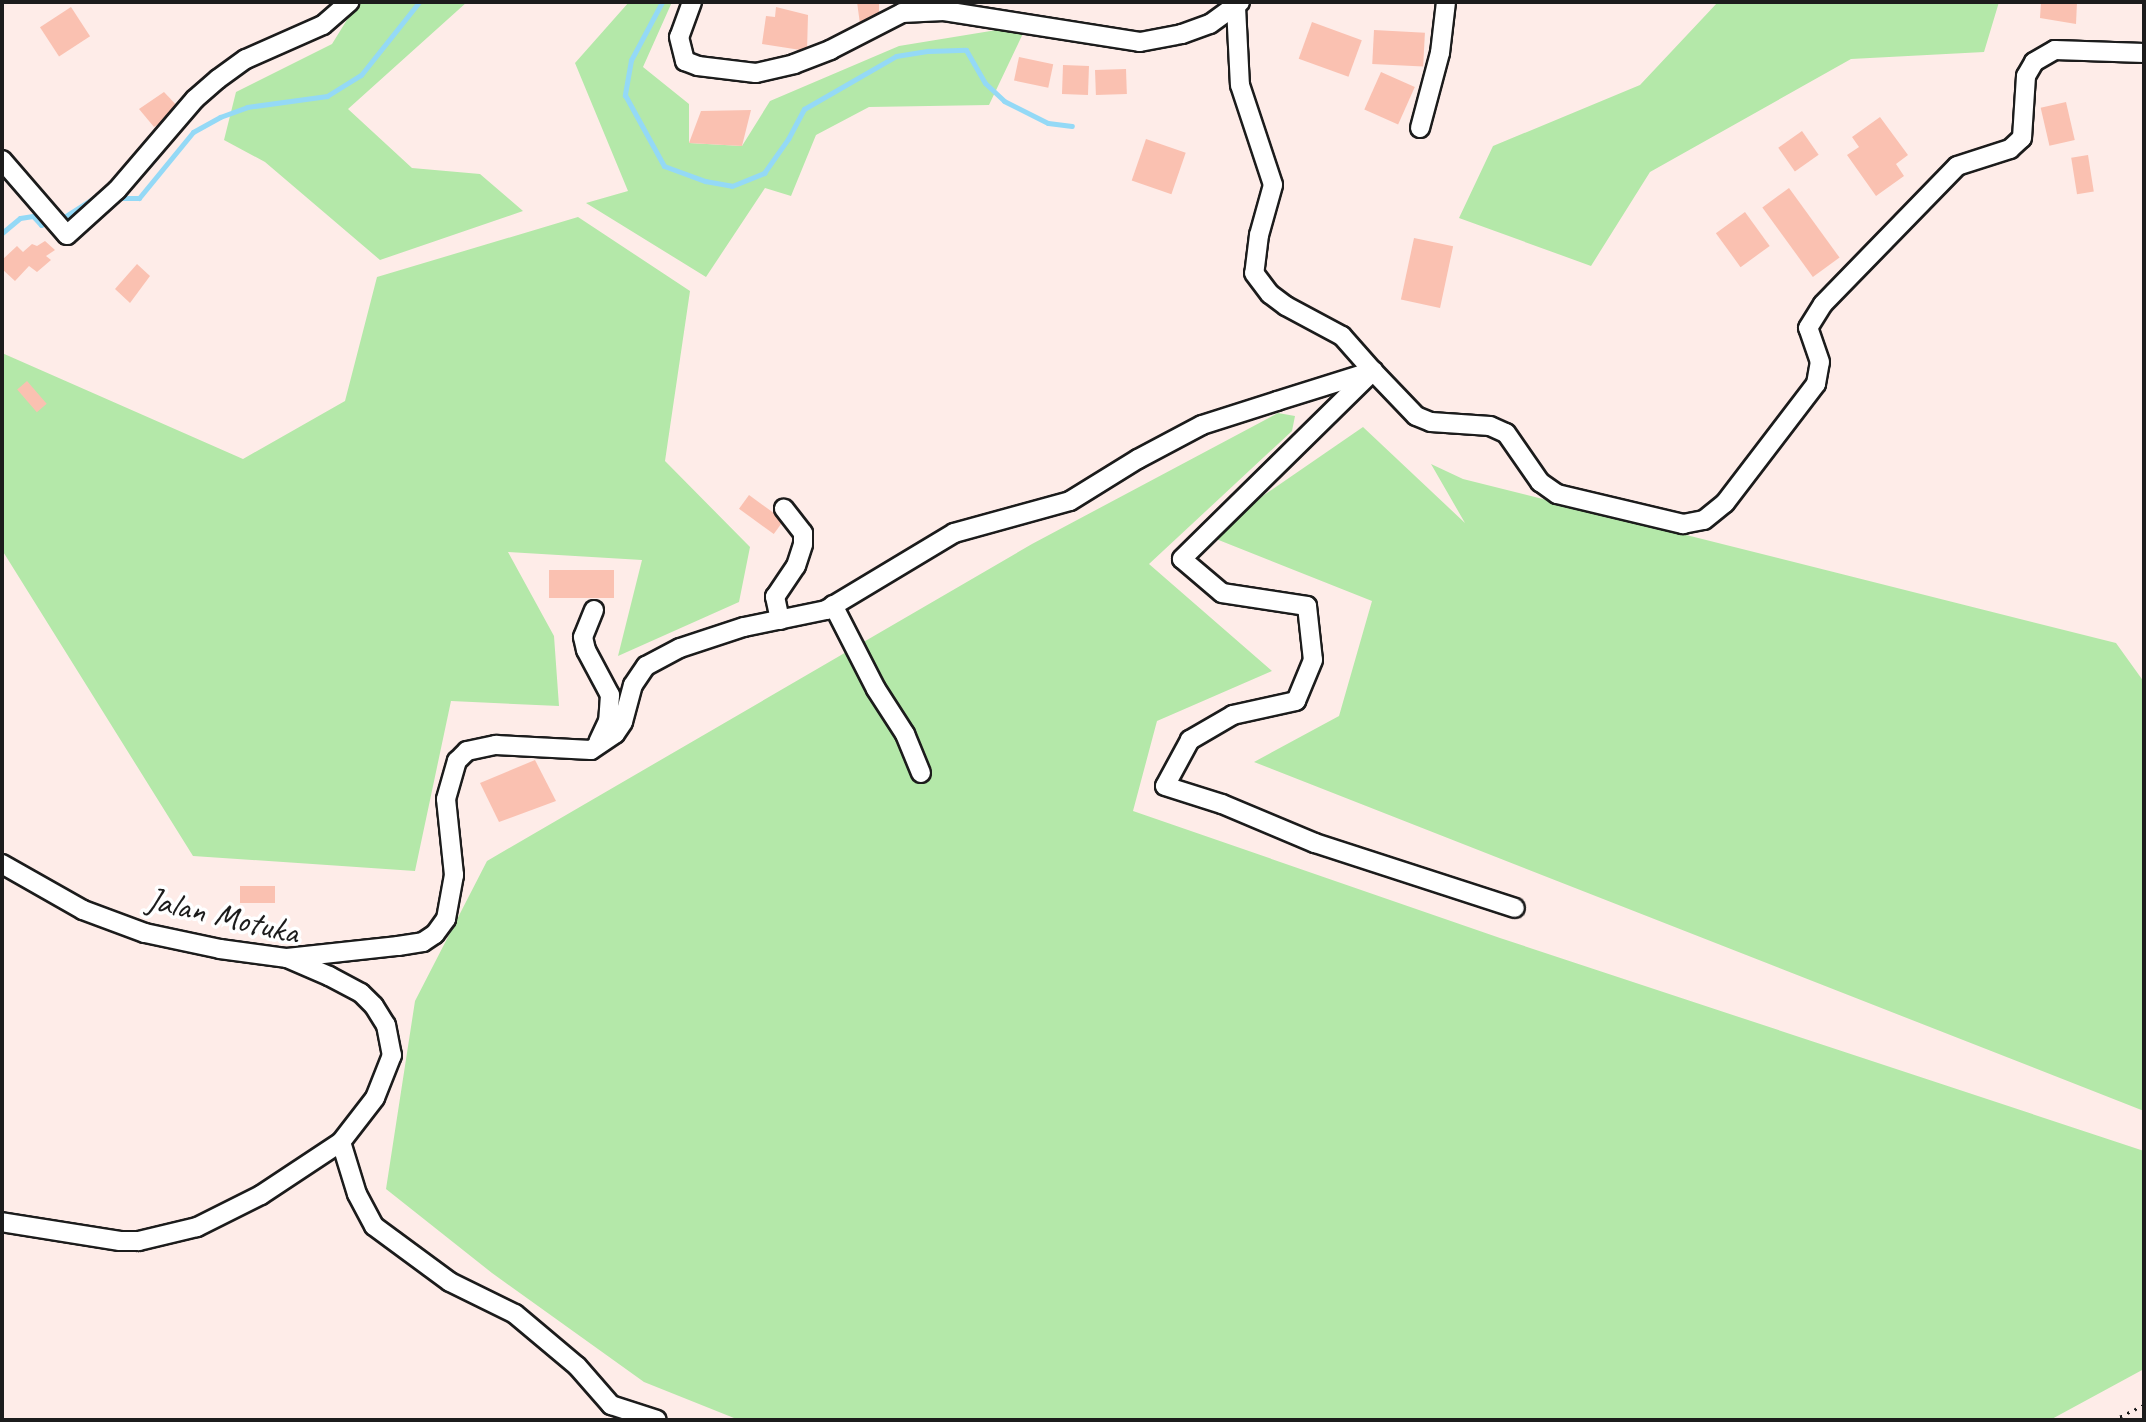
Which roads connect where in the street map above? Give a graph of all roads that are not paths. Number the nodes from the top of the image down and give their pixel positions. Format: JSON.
{"nodes":[{"id":1,"x":349,"y":2,"type":"edge"},
{"id":2,"x":692,"y":2,"type":"edge"},
{"id":3,"x":1446,"y":2,"type":"edge"},
{"id":4,"x":1238,"y":4,"type":"edge"},
{"id":5,"x":2144,"y":53,"type":"edge"},
{"id":6,"x":1420,"y":128,"type":"dead end"},
{"id":7,"x":2,"y":160,"type":"edge"},
{"id":8,"x":1373,"y":371,"type":"junction"},
{"id":9,"x":784,"y":509,"type":"dead end"},
{"id":10,"x":833,"y":605,"type":"junction"},
{"id":11,"x":594,"y":610,"type":"dead end"},
{"id":12,"x":780,"y":620,"type":"junction"},
{"id":13,"x":591,"y":750,"type":"junction"},
{"id":14,"x":921,"y":773,"type":"dead end"},
{"id":15,"x":2,"y":864,"type":"edge"},
{"id":16,"x":1515,"y":908,"type":"dead end"},
{"id":17,"x":287,"y":958,"type":"junction"},
{"id":18,"x":341,"y":1142,"type":"junction"},
{"id":19,"x":2,"y":1222,"type":"edge"},
{"id":20,"x":610,"y":1412,"type":"edge"},
{"id":21,"x":657,"y":1420,"type":"edge"}],
"edges":[{"from":1,"to":7,"type":"street"},
{"from":2,"to":4,"type":"street"},
{"from":3,"to":6,"type":"street"},
{"from":4,"to":8,"type":"street"},
{"from":5,"to":8,"type":"street"},
{"from":8,"to":10,"type":"street"},
{"from":8,"to":16,"type":"street"},
{"from":9,"to":12,"type":"street"},
{"from":10,"to":12,"type":"street"},
{"from":10,"to":14,"type":"street"},
{"from":11,"to":13,"type":"street"},
{"from":12,"to":13,"type":"street"},
{"from":13,"to":17,"type":"street"},
{"from":15,"to":17,"type":"street","name":"Jalan Motuka"},
{"from":17,"to":18,"type":"street","name":"Jalan Motuka"},
{"from":18,"to":19,"type":"street"},
{"from":18,"to":20,"type":"street"},
{"from":20,"to":21,"type":"street"}]}
